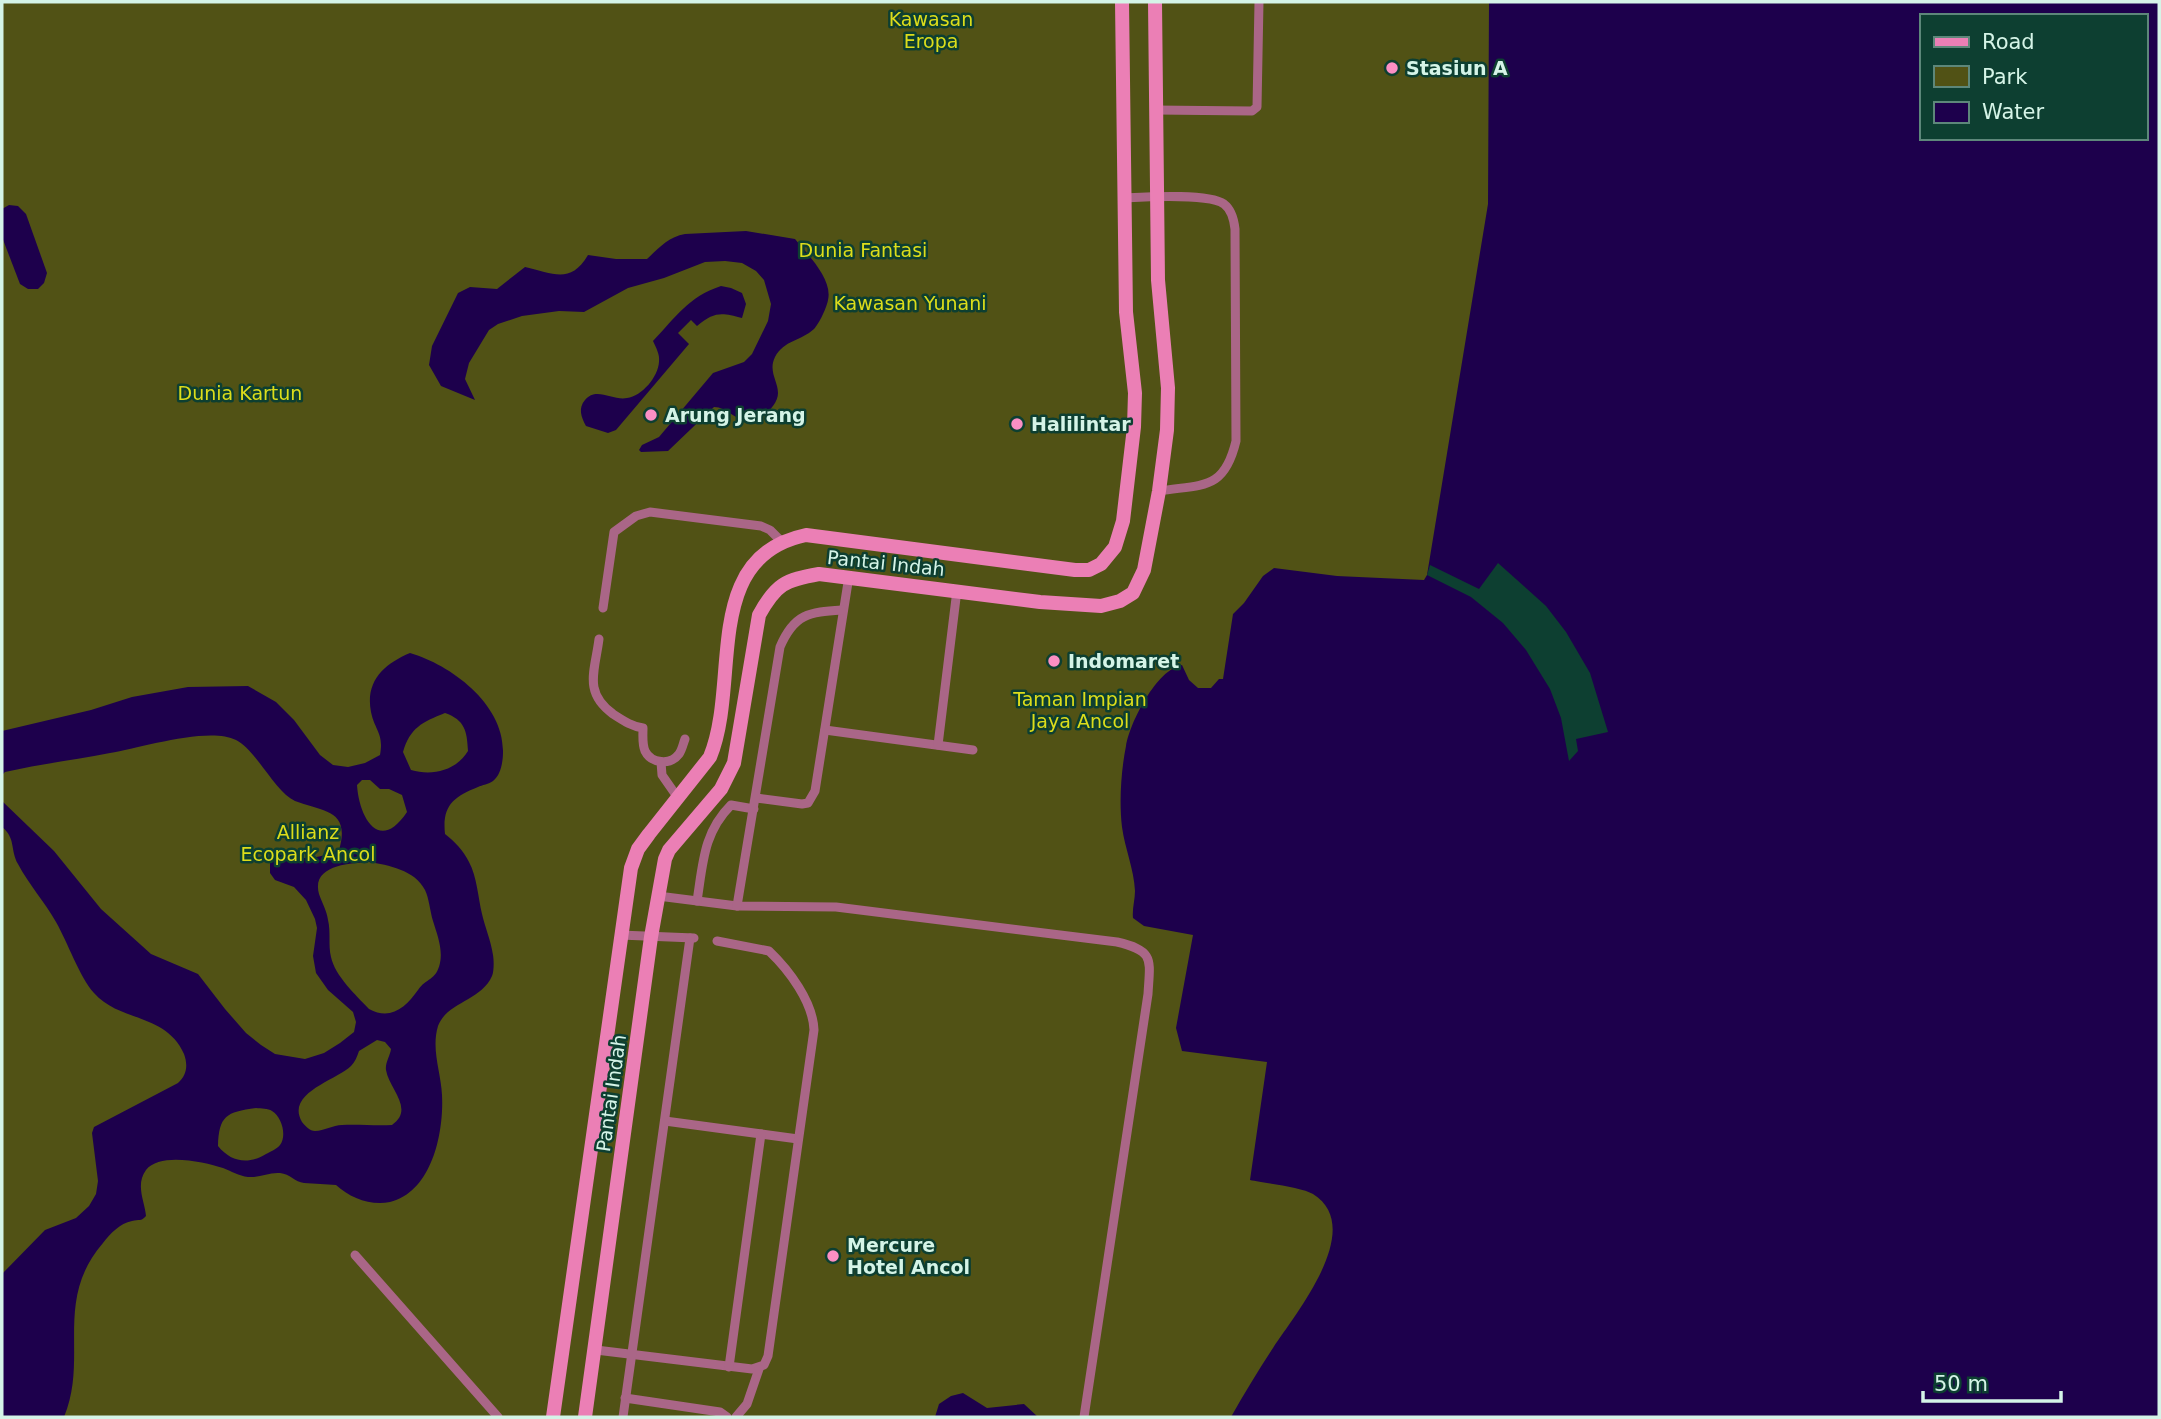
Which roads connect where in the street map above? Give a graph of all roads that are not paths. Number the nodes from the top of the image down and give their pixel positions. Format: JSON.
{"nodes":[{"id":1,"x":1122,"y":2,"type":"edge"},
{"id":2,"x":1155,"y":2,"type":"edge"},
{"id":3,"x":1259,"y":2,"type":"edge"},
{"id":4,"x":1155,"y":110,"type":"junction"},
{"id":5,"x":1156,"y":197,"type":"junction"},
{"id":6,"x":1123,"y":198,"type":"junction"},
{"id":7,"x":1159,"y":491,"type":"junction"},
{"id":8,"x":782,"y":542,"type":"junction"},
{"id":9,"x":849,"y":576,"type":"junction"},
{"id":10,"x":957,"y":590,"type":"junction"},
{"id":11,"x":603,"y":608,"type":"dead end"},
{"id":12,"x":842,"y":610,"type":"junction"},
{"id":13,"x":599,"y":639,"type":"dead end"},
{"id":14,"x":825,"y":730,"type":"junction"},
{"id":15,"x":685,"y":738,"type":"dead end"},
{"id":16,"x":938,"y":745,"type":"junction"},
{"id":17,"x":973,"y":750,"type":"dead end"},
{"id":18,"x":661,"y":762,"type":"junction"},
{"id":19,"x":678,"y":798,"type":"junction"},
{"id":20,"x":756,"y":798,"type":"junction"},
{"id":21,"x":754,"y":809,"type":"junction"},
{"id":22,"x":659,"y":896,"type":"junction"},
{"id":23,"x":697,"y":901,"type":"junction"},
{"id":24,"x":737,"y":906,"type":"junction"},
{"id":25,"x":621,"y":934,"type":"junction"},
{"id":26,"x":652,"y":937,"type":"junction"},
{"id":27,"x":717,"y":941,"type":"dead end"},
{"id":28,"x":665,"y":1121,"type":"junction"},
{"id":29,"x":761,"y":1134,"type":"junction"},
{"id":30,"x":798,"y":1139,"type":"junction"},
{"id":31,"x":355,"y":1255,"type":"dead end"},
{"id":32,"x":596,"y":1350,"type":"junction"},
{"id":33,"x":631,"y":1354,"type":"junction"},
{"id":34,"x":729,"y":1367,"type":"junction"},
{"id":35,"x":759,"y":1369,"type":"junction"},
{"id":36,"x":625,"y":1398,"type":"junction"},
{"id":37,"x":498,"y":1417,"type":"edge"},
{"id":38,"x":553,"y":1417,"type":"edge"},
{"id":39,"x":585,"y":1417,"type":"edge"},
{"id":40,"x":623,"y":1417,"type":"edge"},
{"id":41,"x":727,"y":1417,"type":"edge"},
{"id":42,"x":736,"y":1417,"type":"edge"},
{"id":43,"x":1084,"y":1417,"type":"edge"}],
"edges":[{"from":1,"to":6,"type":"street","name":"Pantai Indah"},
{"from":2,"to":4,"type":"street","name":"Pantai Indah"},
{"from":3,"to":4,"type":"lane"},
{"from":4,"to":5,"type":"street","name":"Pantai Indah"},
{"from":5,"to":6,"type":"lane"},
{"from":5,"to":7,"type":"street","name":"Pantai Indah"},
{"from":5,"to":7,"type":"lane"},
{"from":6,"to":8,"type":"street","name":"Pantai Indah"},
{"from":7,"to":10,"type":"street","name":"Pantai Indah"},
{"from":8,"to":11,"type":"lane"},
{"from":8,"to":19,"type":"street","name":"Pantai Indah"},
{"from":9,"to":10,"type":"street","name":"Pantai Indah"},
{"from":9,"to":12,"type":"lane"},
{"from":9,"to":22,"type":"street","name":"Pantai Indah"},
{"from":10,"to":16,"type":"lane"},
{"from":12,"to":14,"type":"lane"},
{"from":12,"to":20,"type":"lane"},
{"from":13,"to":18,"type":"lane"},
{"from":14,"to":16,"type":"lane"},
{"from":14,"to":20,"type":"lane"},
{"from":15,"to":18,"type":"lane"},
{"from":16,"to":17,"type":"lane"},
{"from":18,"to":19,"type":"lane"},
{"from":19,"to":25,"type":"street","name":"Pantai Indah"},
{"from":20,"to":21,"type":"lane"},
{"from":21,"to":23,"type":"lane"},
{"from":21,"to":24,"type":"lane"},
{"from":22,"to":23,"type":"lane"},
{"from":22,"to":26,"type":"street","name":"Pantai Indah"},
{"from":23,"to":24,"type":"lane"},
{"from":24,"to":43,"type":"lane"},
{"from":25,"to":26,"type":"lane"},
{"from":25,"to":38,"type":"street","name":"Pantai Indah"},
{"from":26,"to":28,"type":"lane"},
{"from":26,"to":32,"type":"street","name":"Pantai Indah"},
{"from":27,"to":30,"type":"lane"},
{"from":28,"to":29,"type":"lane"},
{"from":28,"to":33,"type":"lane"},
{"from":29,"to":30,"type":"lane"},
{"from":29,"to":34,"type":"lane"},
{"from":30,"to":35,"type":"lane"},
{"from":31,"to":37,"type":"lane"},
{"from":32,"to":33,"type":"lane"},
{"from":32,"to":39,"type":"street","name":"Pantai Indah"},
{"from":33,"to":34,"type":"lane"},
{"from":33,"to":36,"type":"lane"},
{"from":34,"to":35,"type":"lane"},
{"from":35,"to":42,"type":"lane"},
{"from":36,"to":40,"type":"lane"},
{"from":36,"to":41,"type":"lane"}]}
